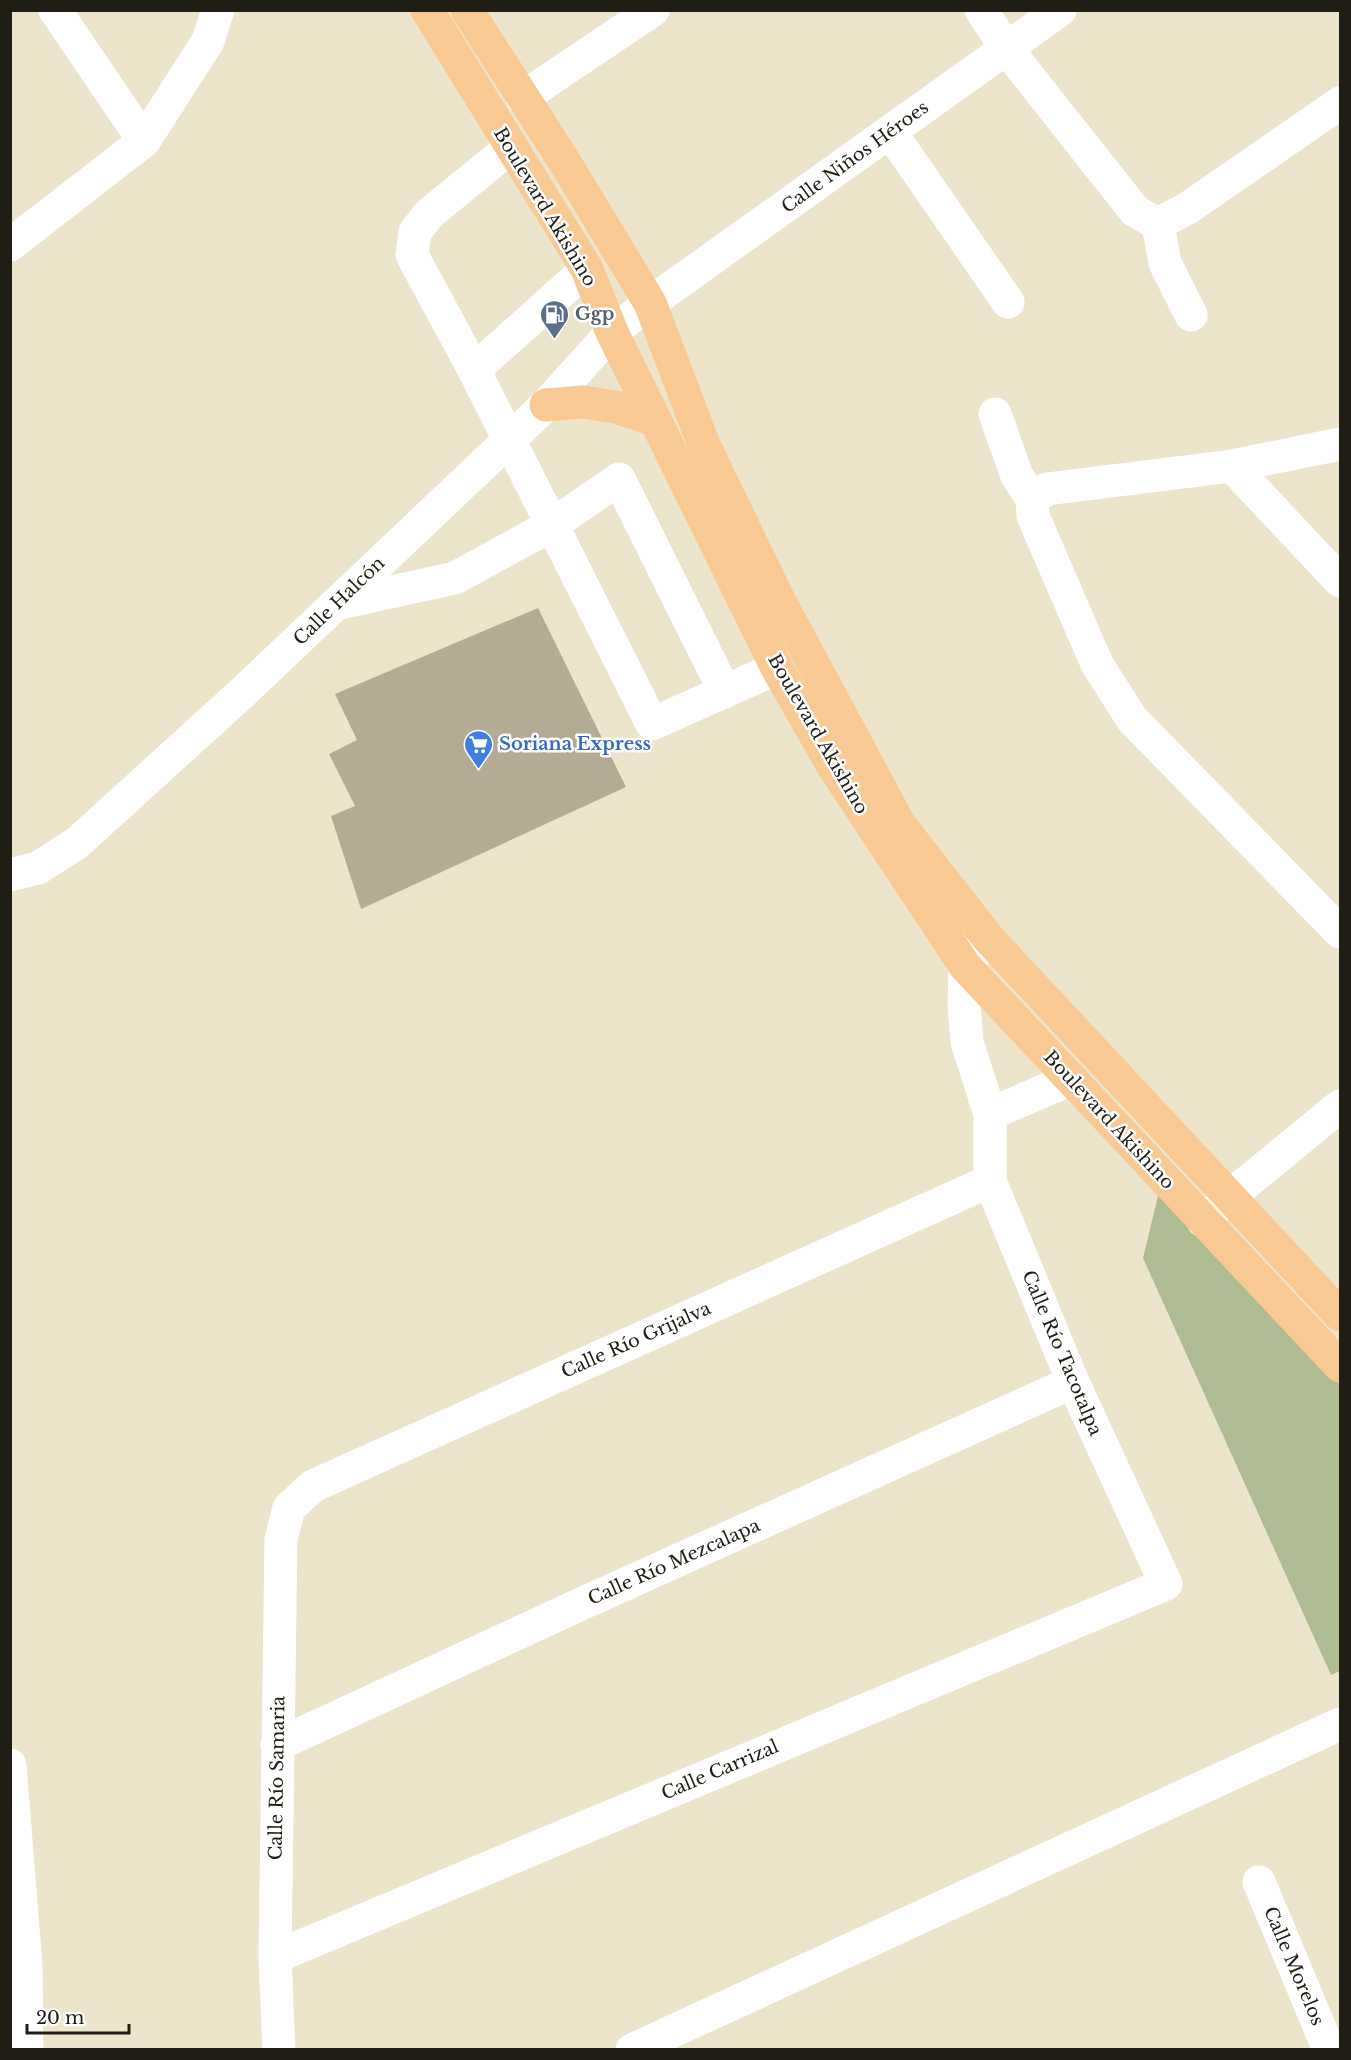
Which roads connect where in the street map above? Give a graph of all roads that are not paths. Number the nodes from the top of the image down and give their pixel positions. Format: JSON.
{"nodes":[{"id":1,"x":55,"y":10,"type":"edge"},
{"id":2,"x":218,"y":10,"type":"edge"},
{"id":3,"x":427,"y":10,"type":"edge"},
{"id":4,"x":467,"y":10,"type":"edge"},
{"id":5,"x":653,"y":10,"type":"edge"},
{"id":6,"x":981,"y":10,"type":"edge"},
{"id":7,"x":1060,"y":10,"type":"edge"},
{"id":8,"x":1006,"y":48,"type":"junction"},
{"id":9,"x":522,"y":98,"type":"junction"},
{"id":10,"x":1341,"y":103,"type":"edge"},
{"id":11,"x":891,"y":133,"type":"junction"},
{"id":12,"x":144,"y":141,"type":"junction"},
{"id":13,"x":511,"y":147,"type":"junction"},
{"id":14,"x":1158,"y":224,"type":"junction"},
{"id":15,"x":10,"y":245,"type":"edge"},
{"id":16,"x":587,"y":269,"type":"junction"},
{"id":17,"x":1008,"y":302,"type":"dead end"},
{"id":18,"x":650,"y":303,"type":"junction"},
{"id":19,"x":1191,"y":315,"type":"dead end"},
{"id":20,"x":612,"y":332,"type":"junction"},
{"id":21,"x":474,"y":370,"type":"junction"},
{"id":22,"x":546,"y":405,"type":"junction"},
{"id":23,"x":995,"y":414,"type":"dead end"},
{"id":24,"x":655,"y":420,"type":"junction"},
{"id":25,"x":509,"y":438,"type":"junction"},
{"id":26,"x":1341,"y":444,"type":"edge"},
{"id":27,"x":1232,"y":466,"type":"junction"},
{"id":28,"x":1032,"y":499,"type":"junction"},
{"id":29,"x":552,"y":525,"type":"junction"},
{"id":30,"x":1341,"y":581,"type":"edge"},
{"id":31,"x":336,"y":604,"type":"junction"},
{"id":32,"x":777,"y":668,"type":"junction"},
{"id":33,"x":725,"y":692,"type":"junction"},
{"id":34,"x":10,"y":875,"type":"edge"},
{"id":35,"x":1341,"y":932,"type":"edge"},
{"id":36,"x":989,"y":939,"type":"junction"},
{"id":37,"x":965,"y":966,"type":"junction"},
{"id":38,"x":1071,"y":1079,"type":"junction"},
{"id":39,"x":1341,"y":1106,"type":"edge"},
{"id":40,"x":990,"y":1114,"type":"junction"},
{"id":41,"x":990,"y":1181,"type":"junction"},
{"id":42,"x":1229,"y":1197,"type":"junction"},
{"id":43,"x":1203,"y":1221,"type":"junction"},
{"id":44,"x":1341,"y":1315,"type":"edge"},
{"id":45,"x":1341,"y":1366,"type":"edge"},
{"id":46,"x":1073,"y":1382,"type":"junction"},
{"id":47,"x":289,"y":1508,"type":"joint"},
{"id":48,"x":1166,"y":1584,"type":"joint"},
{"id":49,"x":1341,"y":1724,"type":"edge"},
{"id":50,"x":277,"y":1745,"type":"junction"},
{"id":51,"x":10,"y":1765,"type":"edge"},
{"id":52,"x":1259,"y":1882,"type":"dead end"},
{"id":53,"x":275,"y":1957,"type":"junction"},
{"id":54,"x":18,"y":1966,"type":"edge"},
{"id":55,"x":27,"y":2049,"type":"edge"},
{"id":56,"x":279,"y":2049,"type":"edge"},
{"id":57,"x":632,"y":2049,"type":"edge"},
{"id":58,"x":1329,"y":2049,"type":"edge"}],
"edges":[{"from":1,"to":12,"type":"street"},
{"from":2,"to":12,"type":"street"},
{"from":3,"to":13,"type":"main road","name":"Boulevard Akishino"},
{"from":4,"to":9,"type":"main road","name":"Boulevard Akishino"},
{"from":5,"to":9,"type":"street"},
{"from":6,"to":8,"type":"street"},
{"from":7,"to":8,"type":"street","name":"Calle Niños Héroes"},
{"from":8,"to":11,"type":"street","name":"Calle Niños Héroes"},
{"from":8,"to":14,"type":"street"},
{"from":9,"to":18,"type":"main road","name":"Boulevard Akishino"},
{"from":10,"to":14,"type":"street"},
{"from":11,"to":17,"type":"street"},
{"from":11,"to":18,"type":"street","name":"Calle Niños Héroes"},
{"from":12,"to":15,"type":"street"},
{"from":13,"to":16,"type":"main road","name":"Boulevard Akishino"},
{"from":13,"to":21,"type":"street"},
{"from":14,"to":19,"type":"street"},
{"from":16,"to":20,"type":"main road","name":"Boulevard Akishino"},
{"from":16,"to":21,"type":"street"},
{"from":18,"to":20,"type":"street","name":"Calle Halcón"},
{"from":18,"to":36,"type":"main road","name":"Boulevard Akishino"},
{"from":20,"to":22,"type":"street","name":"Calle Halcón"},
{"from":20,"to":24,"type":"main road","name":"Boulevard Akishino"},
{"from":21,"to":25,"type":"street"},
{"from":22,"to":24,"type":"main road"},
{"from":22,"to":25,"type":"street","name":"Calle Halcón"},
{"from":23,"to":28,"type":"street"},
{"from":24,"to":32,"type":"main road","name":"Boulevard Akishino"},
{"from":25,"to":29,"type":"street"},
{"from":25,"to":31,"type":"street","name":"Calle Halcón"},
{"from":26,"to":27,"type":"street"},
{"from":27,"to":28,"type":"street"},
{"from":27,"to":30,"type":"street"},
{"from":28,"to":35,"type":"street"},
{"from":29,"to":31,"type":"street"},
{"from":29,"to":33,"type":"street"},
{"from":29,"to":33,"type":"street"},
{"from":31,"to":34,"type":"street","name":"Calle Halcón"},
{"from":32,"to":33,"type":"street"},
{"from":32,"to":37,"type":"main road","name":"Boulevard Akishino"},
{"from":36,"to":37,"type":"street"},
{"from":36,"to":42,"type":"main road","name":"Boulevard Akishino"},
{"from":37,"to":38,"type":"main road","name":"Boulevard Akishino"},
{"from":37,"to":40,"type":"street","name":"Calle Río Tacotalpa"},
{"from":38,"to":40,"type":"street"},
{"from":38,"to":43,"type":"main road","name":"Boulevard Akishino"},
{"from":39,"to":42,"type":"street"},
{"from":40,"to":41,"type":"street","name":"Calle Río Tacotalpa"},
{"from":41,"to":46,"type":"street","name":"Calle Río Tacotalpa"},
{"from":41,"to":47,"type":"street","name":"Calle Río Grijalva"},
{"from":42,"to":43,"type":"street"},
{"from":42,"to":44,"type":"main road","name":"Boulevard Akishino"},
{"from":43,"to":45,"type":"main road","name":"Boulevard Akishino"},
{"from":46,"to":48,"type":"street","name":"Calle Río Tacotalpa"},
{"from":46,"to":50,"type":"street","name":"Calle Río Mezcalapa"},
{"from":47,"to":50,"type":"street","name":"Calle Río Samaria"},
{"from":48,"to":53,"type":"street","name":"Calle Carrizal"},
{"from":49,"to":57,"type":"street"},
{"from":50,"to":53,"type":"street","name":"Calle Río Samaria"},
{"from":51,"to":54,"type":"street"},
{"from":52,"to":58,"type":"street","name":"Calle Morelos"},
{"from":53,"to":56,"type":"street","name":"Calle Río Samaria"},
{"from":54,"to":55,"type":"street"}]}
